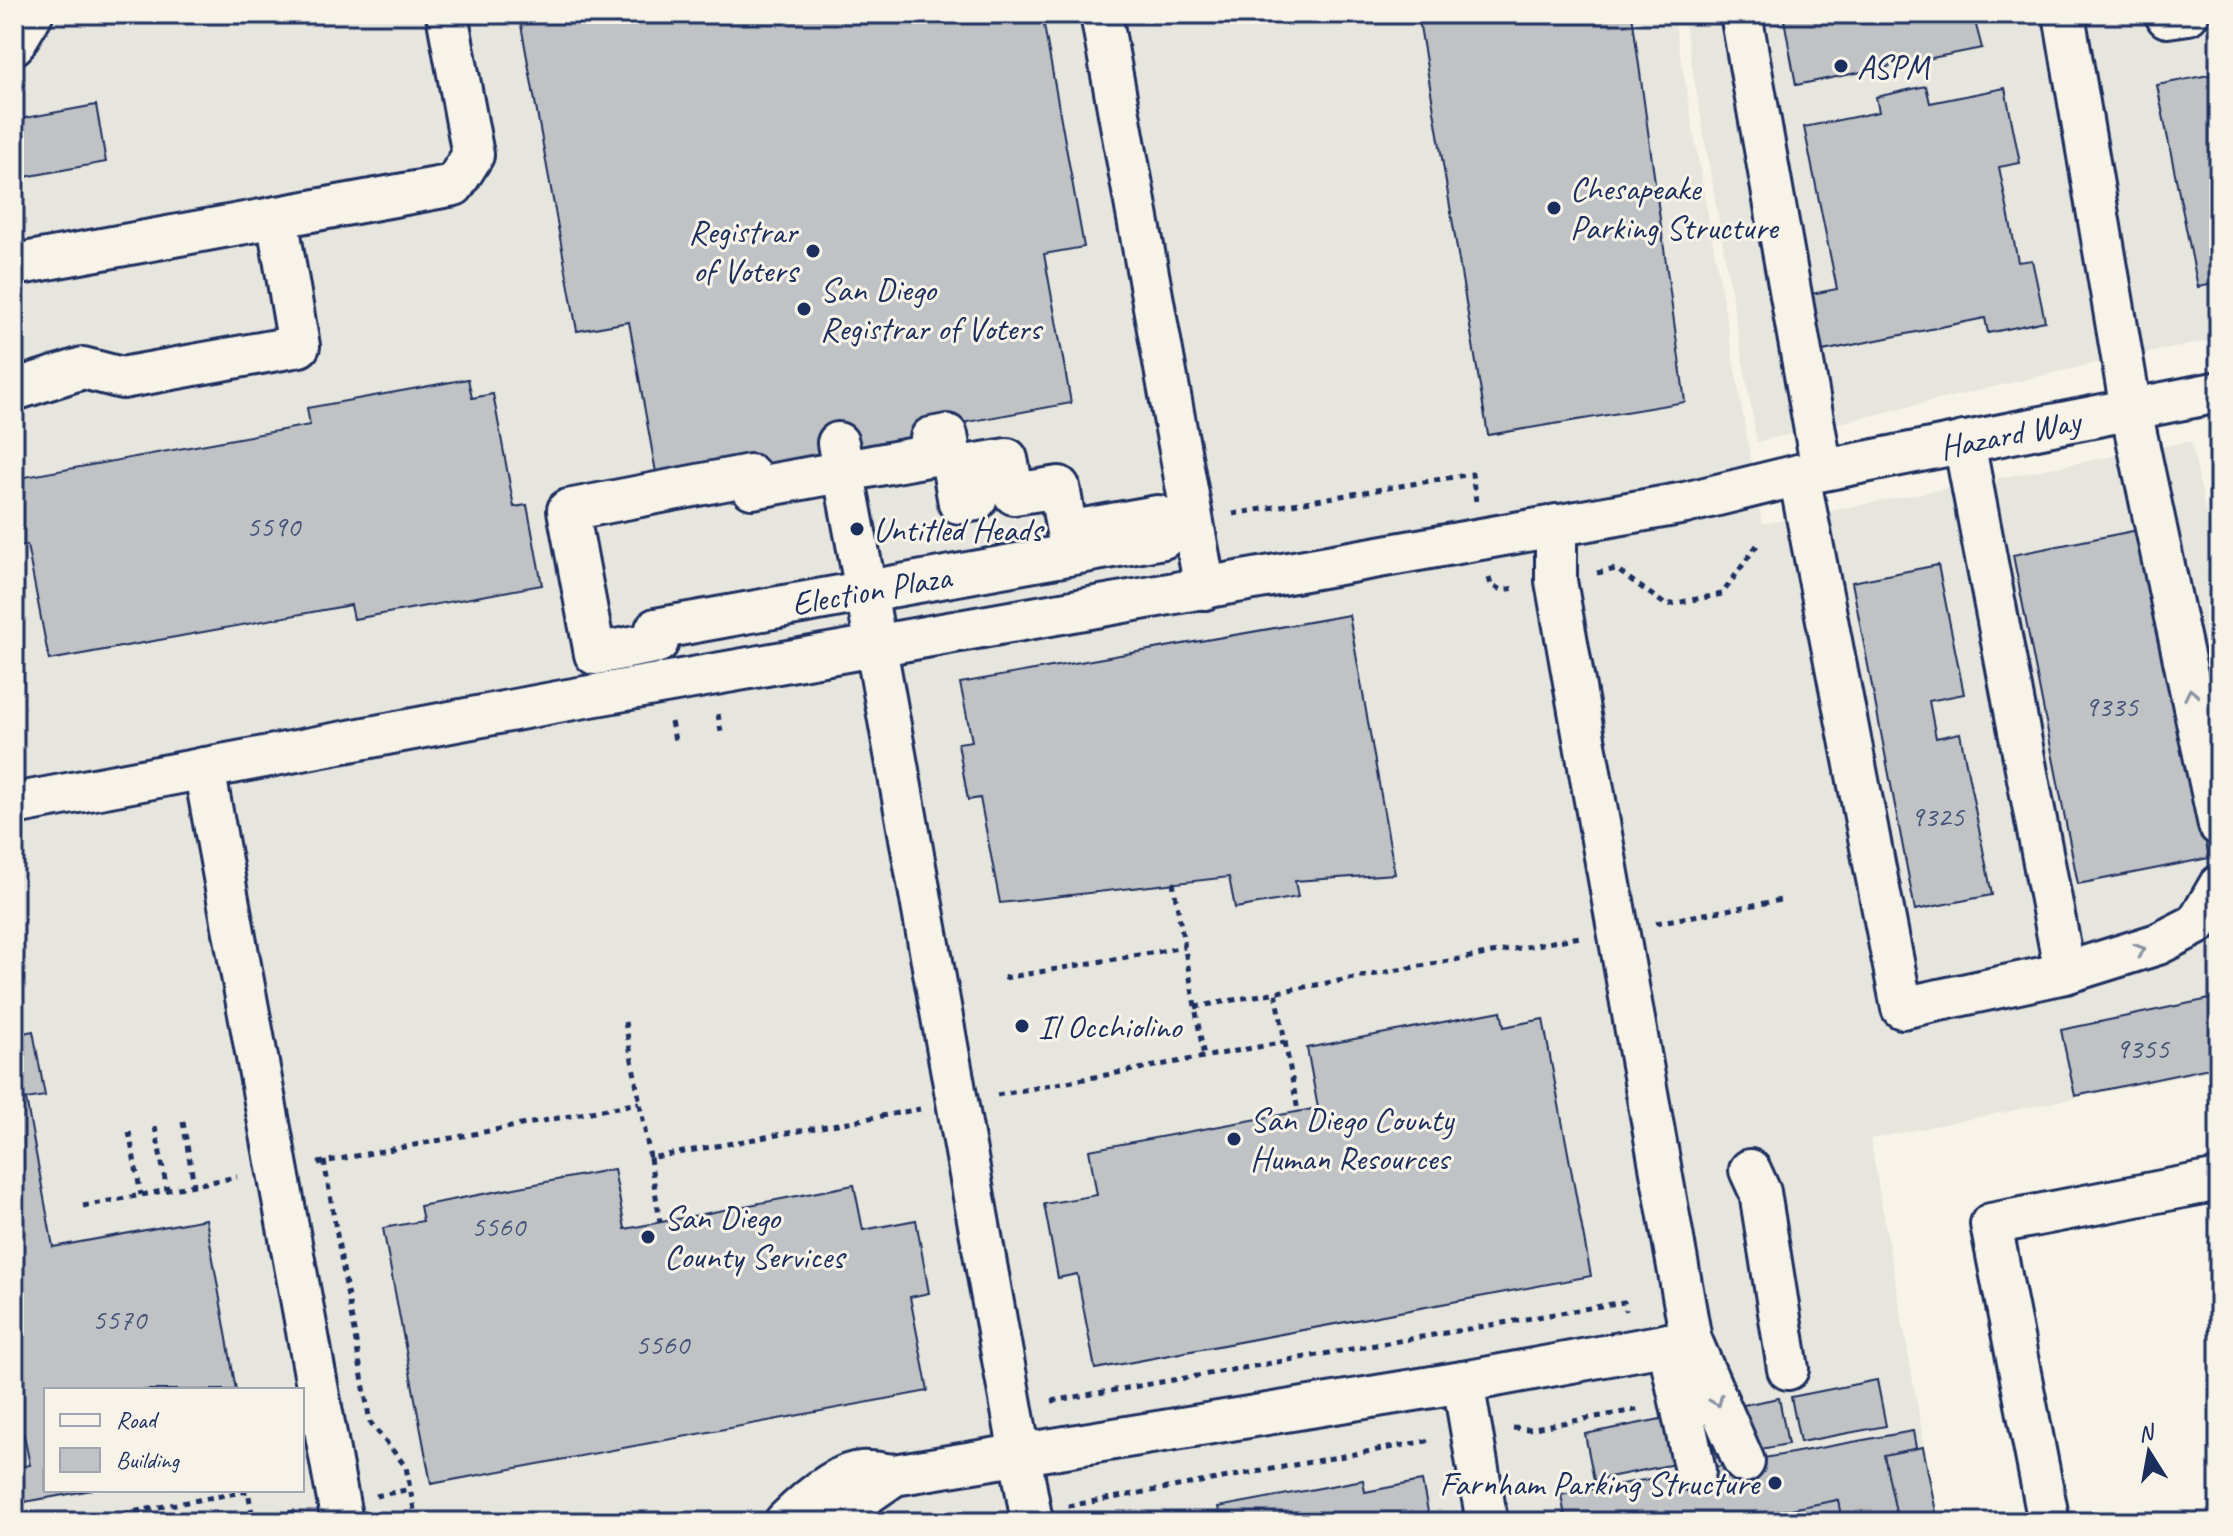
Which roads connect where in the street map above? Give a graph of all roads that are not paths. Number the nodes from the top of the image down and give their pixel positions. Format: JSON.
{"nodes":[{"id":1,"x":32,"y":14,"type":"edge"},
{"id":2,"x":447,"y":14,"type":"edge"},
{"id":3,"x":1101,"y":14,"type":"edge"},
{"id":4,"x":1741,"y":14,"type":"edge"},
{"id":5,"x":2064,"y":14,"type":"edge"},
{"id":6,"x":2166,"y":14,"type":"edge"},
{"id":7,"x":2188,"y":14,"type":"edge"},
{"id":8,"x":14,"y":44,"type":"edge"},
{"id":9,"x":277,"y":217,"type":"junction"},
{"id":10,"x":14,"y":265,"type":"edge"},
{"id":11,"x":14,"y":390,"type":"edge"},
{"id":12,"x":2219,"y":392,"type":"edge"},
{"id":13,"x":2131,"y":410,"type":"junction"},
{"id":14,"x":1964,"y":442,"type":"junction"},
{"id":15,"x":840,"y":457,"type":"junction"},
{"id":16,"x":1811,"y":473,"type":"junction"},
{"id":17,"x":1556,"y":525,"type":"junction"},
{"id":18,"x":1205,"y":589,"type":"junction"},
{"id":19,"x":866,"y":591,"type":"junction"},
{"id":20,"x":876,"y":647,"type":"junction"},
{"id":21,"x":204,"y":768,"type":"junction"},
{"id":22,"x":14,"y":804,"type":"edge"},
{"id":23,"x":2219,"y":825,"type":"edge"},
{"id":24,"x":2219,"y":886,"type":"edge"},
{"id":25,"x":2065,"y":973,"type":"junction"},
{"id":26,"x":1750,"y":1170,"type":"dead end"},
{"id":27,"x":2219,"y":1180,"type":"edge"},
{"id":28,"x":1664,"y":1345,"type":"junction"},
{"id":29,"x":1788,"y":1369,"type":"dead end"},
{"id":30,"x":1463,"y":1382,"type":"junction"},
{"id":31,"x":1019,"y":1453,"type":"junction"},
{"id":32,"x":1744,"y":1462,"type":"dead end"},
{"id":33,"x":1695,"y":1471,"type":"dead end"},
{"id":34,"x":894,"y":1475,"type":"junction"},
{"id":35,"x":340,"y":1513,"type":"edge"},
{"id":36,"x":1031,"y":1518,"type":"edge"},
{"id":37,"x":785,"y":1522,"type":"edge"},
{"id":38,"x":834,"y":1522,"type":"edge"},
{"id":39,"x":1487,"y":1522,"type":"edge"},
{"id":40,"x":2049,"y":1522,"type":"edge"}],
"edges":[{"from":1,"to":8,"type":"street"},
{"from":2,"to":9,"type":"street"},
{"from":3,"to":18,"type":"street"},
{"from":4,"to":16,"type":"street"},
{"from":5,"to":13,"type":"street"},
{"from":6,"to":7,"type":"street"},
{"from":9,"to":10,"type":"street"},
{"from":9,"to":11,"type":"street"},
{"from":12,"to":13,"type":"street","name":"Hazard Way"},
{"from":13,"to":14,"type":"street","name":"Hazard Way"},
{"from":23,"to":13,"type":"street","one_way":true},
{"from":14,"to":16,"type":"street","name":"Hazard Way"},
{"from":14,"to":25,"type":"street"},
{"from":15,"to":19,"type":"street"},
{"from":15,"to":19,"type":"street","name":"Election Plaza"},
{"from":15,"to":19,"type":"street","name":"Election Plaza"},
{"from":16,"to":17,"type":"street","name":"Hazard Way"},
{"from":16,"to":25,"type":"street"},
{"from":17,"to":18,"type":"street","name":"Hazard Way"},
{"from":17,"to":28,"type":"street"},
{"from":18,"to":20,"type":"street","name":"Hazard Way"},
{"from":19,"to":20,"type":"street"},
{"from":20,"to":21,"type":"street","name":"Hazard Way"},
{"from":20,"to":31,"type":"street"},
{"from":21,"to":22,"type":"street","name":"Hazard Way"},
{"from":21,"to":35,"type":"street"},
{"from":25,"to":24,"type":"street","one_way":true},
{"from":26,"to":29,"type":"street"},
{"from":27,"to":40,"type":"street"},
{"from":28,"to":30,"type":"street"},
{"from":28,"to":32,"type":"street","one_way":true},
{"from":28,"to":33,"type":"street"},
{"from":30,"to":31,"type":"street"},
{"from":30,"to":39,"type":"street"},
{"from":31,"to":34,"type":"street"},
{"from":31,"to":36,"type":"street"},
{"from":34,"to":37,"type":"street"},
{"from":34,"to":38,"type":"street"}]}
